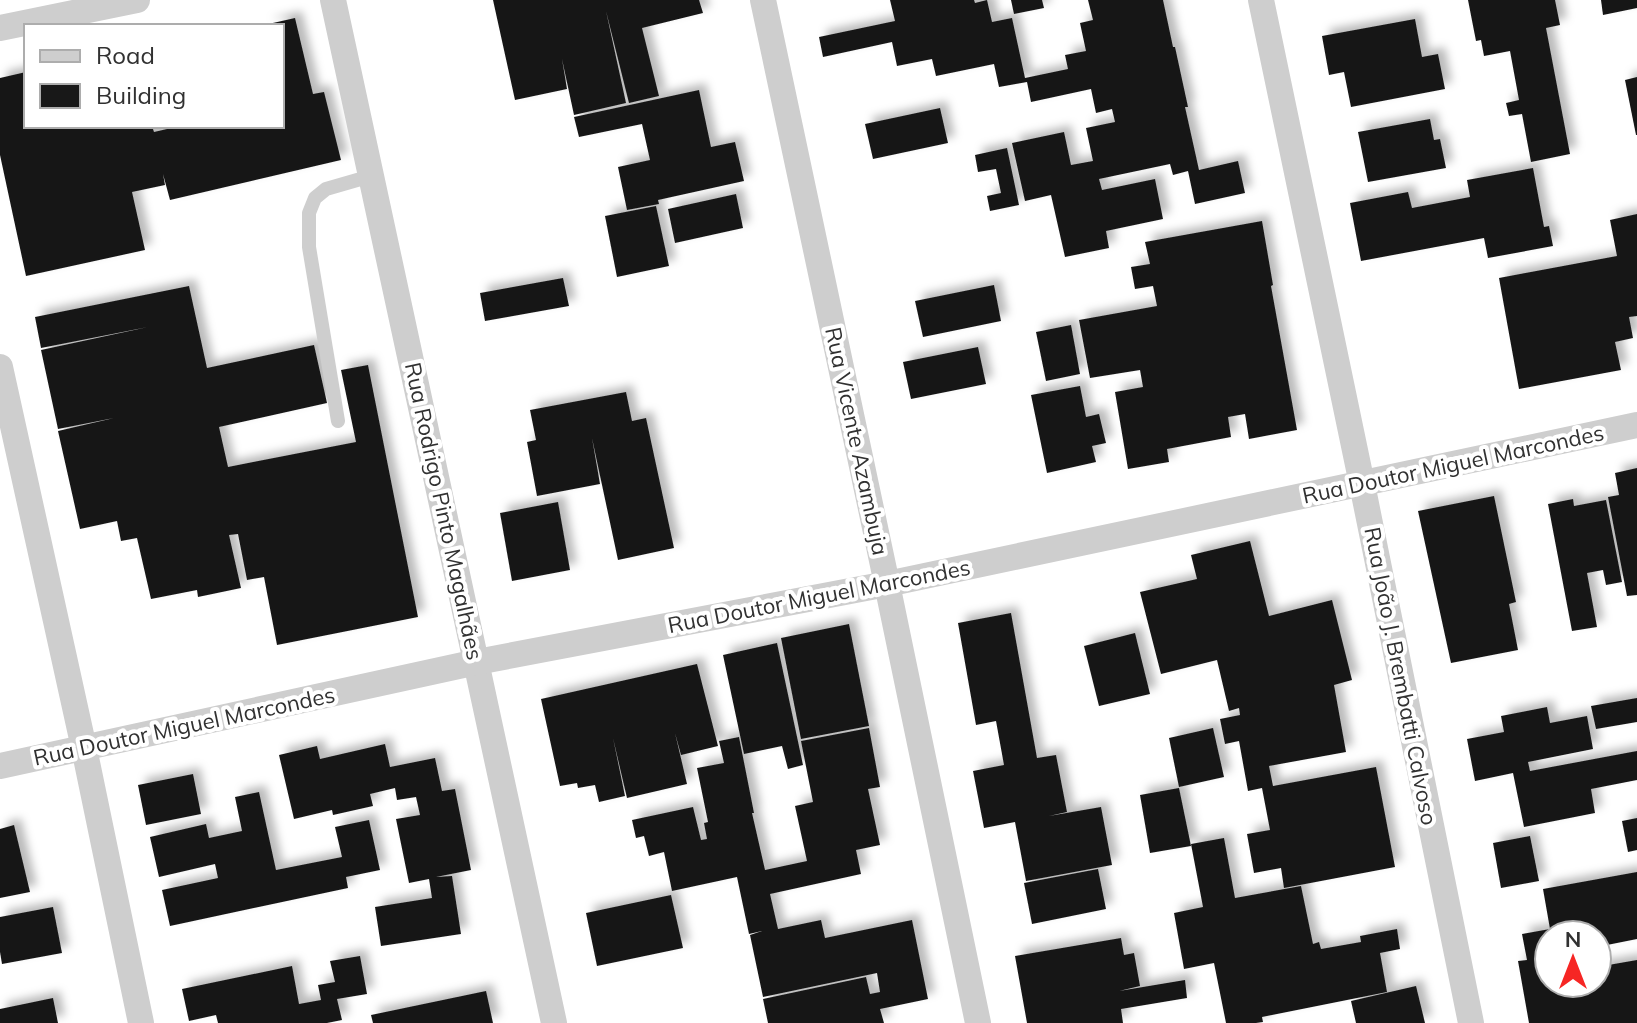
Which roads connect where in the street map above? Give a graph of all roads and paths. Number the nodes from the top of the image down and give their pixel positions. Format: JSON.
{"nodes":[{"id":1,"x":137,"y":0,"type":"edge"},
{"id":2,"x":333,"y":0,"type":"edge"},
{"id":3,"x":763,"y":0,"type":"edge"},
{"id":4,"x":1261,"y":0,"type":"edge"},
{"id":5,"x":0,"y":28,"type":"edge"},
{"id":6,"x":371,"y":176,"type":"junction"},
{"id":7,"x":0,"y":367,"type":"edge"},
{"id":8,"x":338,"y":421,"type":"dead end"},
{"id":9,"x":1637,"y":425,"type":"edge"},
{"id":10,"x":1362,"y":484,"type":"junction"},
{"id":11,"x":887,"y":584,"type":"junction"},
{"id":12,"x":477,"y":662,"type":"junction"},
{"id":13,"x":84,"y":748,"type":"junction"},
{"id":14,"x":0,"y":766,"type":"edge"},
{"id":15,"x":141,"y":1023,"type":"edge"},
{"id":16,"x":554,"y":1023,"type":"edge"},
{"id":17,"x":978,"y":1023,"type":"edge"},
{"id":18,"x":1471,"y":1023,"type":"edge"}],
"edges":[{"from":1,"to":5,"type":"street"},
{"from":2,"to":6,"type":"street","name":"Rua Rodrigo Pinto Magalhães"},
{"from":3,"to":11,"type":"street","name":"Rua Vicente Azambuja"},
{"from":4,"to":10,"type":"street","name":"Rua João J. Brembatti Calvoso"},
{"from":6,"to":8,"type":"lane"},
{"from":6,"to":12,"type":"street","name":"Rua Rodrigo Pinto Magalhães"},
{"from":7,"to":13,"type":"street"},
{"from":9,"to":10,"type":"street","name":"Rua Doutor Miguel Marcondes"},
{"from":10,"to":11,"type":"street","name":"Rua Doutor Miguel Marcondes"},
{"from":10,"to":18,"type":"street","name":"Rua João J. Brembatti Calvoso"},
{"from":11,"to":12,"type":"street","name":"Rua Doutor Miguel Marcondes"},
{"from":11,"to":17,"type":"street","name":"Rua Vicente Azambuja"},
{"from":12,"to":13,"type":"street","name":"Rua Doutor Miguel Marcondes"},
{"from":12,"to":16,"type":"street","name":"Rua Rodrigo Pinto Magalhães"},
{"from":13,"to":14,"type":"street","name":"Rua Doutor Miguel Marcondes"},
{"from":13,"to":15,"type":"street"}]}
